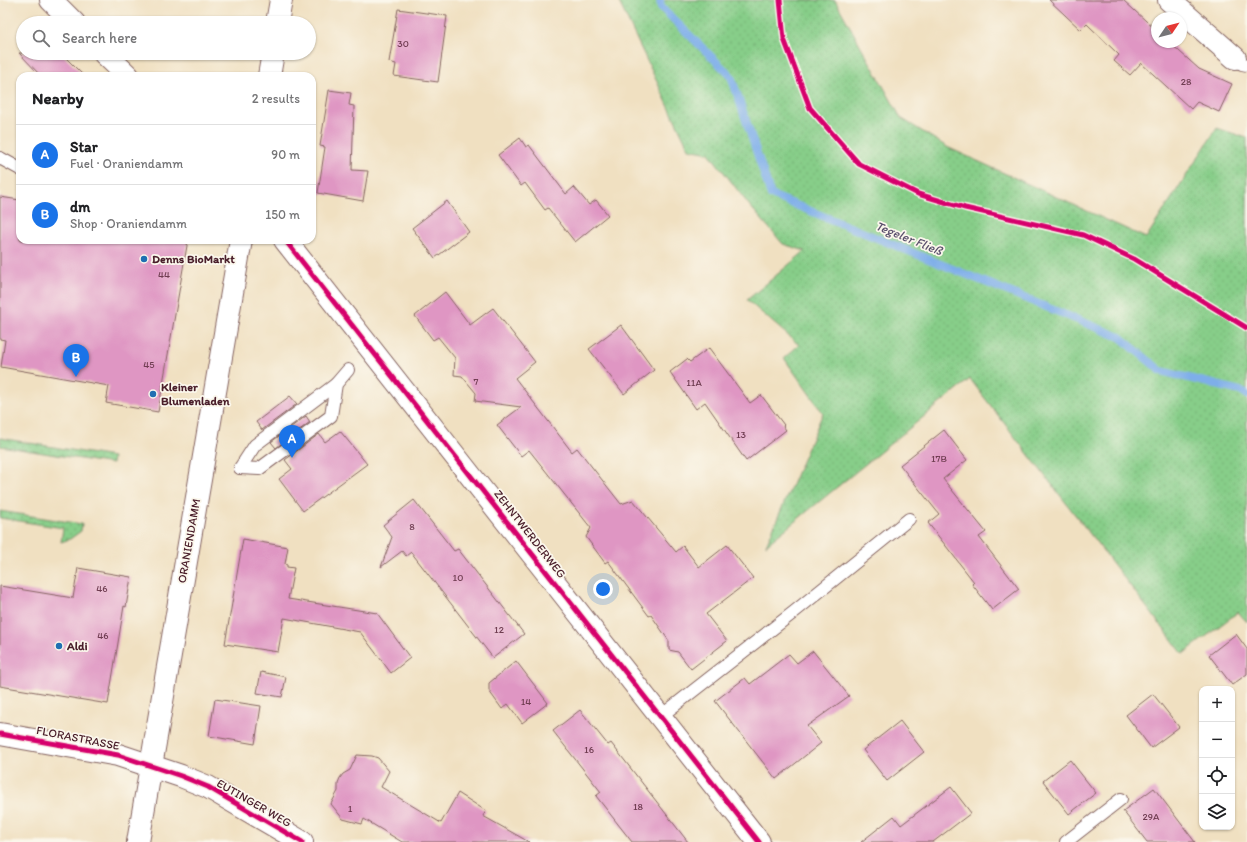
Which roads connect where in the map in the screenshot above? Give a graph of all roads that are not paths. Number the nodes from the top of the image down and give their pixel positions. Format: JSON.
{"nodes":[{"id":1,"x":51,"y":0,"type":"edge"},
{"id":2,"x":281,"y":0,"type":"edge"},
{"id":3,"x":1169,"y":0,"type":"edge"},
{"id":4,"x":67,"y":16,"type":"edge"},
{"id":5,"x":278,"y":16,"type":"edge"},
{"id":6,"x":111,"y":60,"type":"edge"},
{"id":7,"x":272,"y":60,"type":"edge"},
{"id":8,"x":1241,"y":62,"type":"edge"},
{"id":9,"x":124,"y":72,"type":"edge"},
{"id":10,"x":270,"y":72,"type":"edge"},
{"id":11,"x":0,"y":158,"type":"edge"},
{"id":12,"x":16,"y":167,"type":"edge"},
{"id":13,"x":240,"y":244,"type":"edge"},
{"id":14,"x":287,"y":244,"type":"edge"},
{"id":15,"x":348,"y":370,"type":"dead end"},
{"id":16,"x":336,"y":384,"type":"junction"},
{"id":17,"x":909,"y":519,"type":"dead end"},
{"id":18,"x":661,"y":716,"type":"junction"},
{"id":19,"x":0,"y":734,"type":"edge"},
{"id":20,"x":151,"y":766,"type":"junction"},
{"id":21,"x":1121,"y":799,"type":"dead end"},
{"id":22,"x":138,"y":842,"type":"edge"},
{"id":23,"x":302,"y":842,"type":"edge"},
{"id":24,"x":759,"y":842,"type":"edge"},
{"id":25,"x":1066,"y":842,"type":"edge"}],
"edges":[{"from":1,"to":4,"type":"street"},
{"from":2,"to":5,"type":"street"},
{"from":3,"to":8,"type":"street"},
{"from":6,"to":9,"type":"street"},
{"from":7,"to":10,"type":"street"},
{"from":11,"to":12,"type":"lane"},
{"from":13,"to":20,"type":"street","name":"ORANIENDAMM"},
{"from":14,"to":18,"type":"street","name":"ZEHNTWERDERWEG"},
{"from":15,"to":16,"type":"lane"},
{"from":16,"to":16,"type":"lane"},
{"from":17,"to":18,"type":"lane"},
{"from":18,"to":24,"type":"street","name":"ZEHNTWERDERWEG"},
{"from":19,"to":20,"type":"street","name":"FLORASTRASSE"},
{"from":20,"to":22,"type":"street","name":"ORANIENDAMM"},
{"from":20,"to":23,"type":"street","name":"EUTINGER WEG"},
{"from":21,"to":25,"type":"lane"}]}
